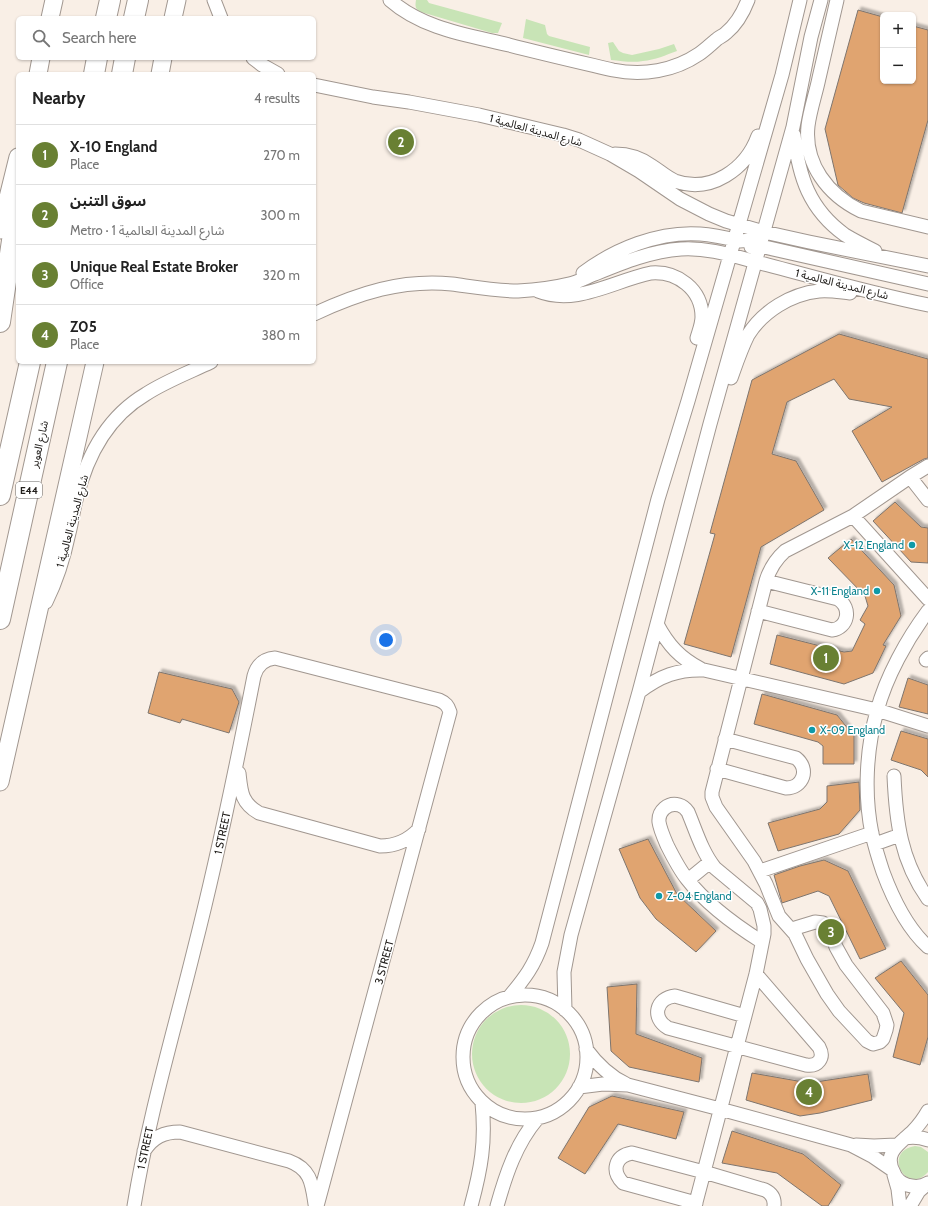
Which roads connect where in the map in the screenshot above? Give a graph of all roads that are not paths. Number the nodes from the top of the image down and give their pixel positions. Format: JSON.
{"nodes":[{"id":1,"x":54,"y":0,"type":"edge"},
{"id":2,"x":110,"y":0,"type":"edge"},
{"id":3,"x":138,"y":0,"type":"edge"},
{"id":4,"x":177,"y":0,"type":"edge"},
{"id":5,"x":214,"y":0,"type":"edge"},
{"id":6,"x":390,"y":0,"type":"edge"},
{"id":7,"x":748,"y":0,"type":"edge"},
{"id":8,"x":800,"y":0,"type":"edge"},
{"id":9,"x":821,"y":0,"type":"edge"},
{"id":10,"x":837,"y":0,"type":"edge"},
{"id":11,"x":50,"y":16,"type":"edge"},
{"id":12,"x":106,"y":16,"type":"edge"},
{"id":13,"x":134,"y":16,"type":"edge"},
{"id":14,"x":173,"y":16,"type":"edge"},
{"id":15,"x":220,"y":16,"type":"edge"},
{"id":16,"x":41,"y":60,"type":"edge"},
{"id":17,"x":97,"y":60,"type":"edge"},
{"id":18,"x":125,"y":60,"type":"edge"},
{"id":19,"x":163,"y":60,"type":"edge"},
{"id":20,"x":256,"y":60,"type":"edge"},
{"id":21,"x":38,"y":72,"type":"edge"},
{"id":22,"x":94,"y":72,"type":"edge"},
{"id":23,"x":122,"y":72,"type":"edge"},
{"id":24,"x":160,"y":72,"type":"edge"},
{"id":25,"x":274,"y":72,"type":"edge"},
{"id":26,"x":782,"y":75,"type":"junction"},
{"id":27,"x":316,"y":85,"type":"edge"},
{"id":28,"x":793,"y":127,"type":"junction"},
{"id":29,"x":610,"y":154,"type":"junction"},
{"id":30,"x":16,"y":164,"type":"edge"},
{"id":31,"x":16,"y":214,"type":"edge"},
{"id":32,"x":739,"y":225,"type":"junction"},
{"id":33,"x":928,"y":227,"type":"edge"},
{"id":34,"x":0,"y":230,"type":"edge"},
{"id":35,"x":764,"y":232,"type":"junction"},
{"id":36,"x":735,"y":240,"type":"junction"},
{"id":37,"x":760,"y":246,"type":"junction"},
{"id":38,"x":731,"y":255,"type":"junction"},
{"id":39,"x":886,"y":257,"type":"junction"},
{"id":40,"x":755,"y":262,"type":"junction"},
{"id":41,"x":928,"y":266,"type":"edge"},
{"id":42,"x":569,"y":284,"type":"junction"},
{"id":43,"x":928,"y":284,"type":"edge"},
{"id":44,"x":535,"y":290,"type":"junction"},
{"id":45,"x":909,"y":301,"type":"junction"},
{"id":46,"x":928,"y":305,"type":"edge"},
{"id":47,"x":316,"y":313,"type":"edge"},
{"id":48,"x":0,"y":322,"type":"edge"},
{"id":49,"x":30,"y":364,"type":"edge"},
{"id":50,"x":57,"y":364,"type":"edge"},
{"id":51,"x":94,"y":364,"type":"edge"},
{"id":52,"x":207,"y":364,"type":"edge"},
{"id":53,"x":688,"y":401,"type":"junction"},
{"id":54,"x":710,"y":424,"type":"junction"},
{"id":55,"x":928,"y":466,"type":"edge"},
{"id":56,"x":910,"y":477,"type":"junction"},
{"id":57,"x":0,"y":495,"type":"edge"},
{"id":58,"x":928,"y":500,"type":"edge"},
{"id":59,"x":853,"y":516,"type":"junction"},
{"id":60,"x":766,"y":581,"type":"junction"},
{"id":61,"x":928,"y":599,"type":"edge"},
{"id":62,"x":758,"y":611,"type":"junction"},
{"id":63,"x":928,"y":611,"type":"edge"},
{"id":64,"x":36,"y":618,"type":"junction"},
{"id":65,"x":0,"y":619,"type":"edge"},
{"id":66,"x":657,"y":624,"type":"junction"},
{"id":67,"x":704,"y":670,"type":"junction"},
{"id":68,"x":740,"y":678,"type":"junction"},
{"id":69,"x":640,"y":692,"type":"junction"},
{"id":70,"x":877,"y":710,"type":"junction"},
{"id":71,"x":450,"y":718,"type":"joint"},
{"id":72,"x":928,"y":726,"type":"edge"},
{"id":73,"x":725,"y":738,"type":"junction"},
{"id":74,"x":238,"y":761,"type":"junction"},
{"id":75,"x":717,"y":769,"type":"junction"},
{"id":76,"x":894,"y":776,"type":"dead end"},
{"id":77,"x":0,"y":782,"type":"edge"},
{"id":78,"x":420,"y":829,"type":"junction"},
{"id":79,"x":900,"y":835,"type":"junction"},
{"id":80,"x":873,"y":839,"type":"junction"},
{"id":81,"x":710,"y":862,"type":"junction"},
{"id":82,"x":760,"y":870,"type":"junction"},
{"id":83,"x":688,"y":880,"type":"junction"},
{"id":84,"x":928,"y":899,"type":"edge"},
{"id":85,"x":792,"y":929,"type":"junction"},
{"id":86,"x":762,"y":942,"type":"junction"},
{"id":87,"x":928,"y":947,"type":"edge"},
{"id":88,"x":756,"y":974,"type":"junction"},
{"id":89,"x":509,"y":997,"type":"junction"},
{"id":90,"x":565,"y":1010,"type":"junction"},
{"id":91,"x":745,"y":1016,"type":"junction"},
{"id":92,"x":737,"y":1047,"type":"junction"},
{"id":93,"x":586,"y":1049,"type":"junction"},
{"id":94,"x":628,"y":1085,"type":"junction"},
{"id":95,"x":579,"y":1087,"type":"junction"},
{"id":96,"x":482,"y":1103,"type":"junction"},
{"id":97,"x":720,"y":1109,"type":"junction"},
{"id":98,"x":928,"y":1111,"type":"edge"},
{"id":99,"x":537,"y":1118,"type":"junction"},
{"id":100,"x":928,"y":1140,"type":"edge"},
{"id":101,"x":901,"y":1142,"type":"junction"},
{"id":102,"x":852,"y":1145,"type":"junction"},
{"id":103,"x":143,"y":1152,"type":"junction"},
{"id":104,"x":704,"y":1172,"type":"junction"},
{"id":105,"x":893,"y":1172,"type":"junction"},
{"id":106,"x":927,"y":1184,"type":"edge"},
{"id":107,"x":696,"y":1204,"type":"edge"},
{"id":108,"x":134,"y":1206,"type":"edge"},
{"id":109,"x":316,"y":1206,"type":"edge"},
{"id":110,"x":471,"y":1206,"type":"edge"},
{"id":111,"x":497,"y":1206,"type":"edge"},
{"id":112,"x":774,"y":1206,"type":"edge"},
{"id":113,"x":900,"y":1206,"type":"edge"},
{"id":114,"x":910,"y":1206,"type":"edge"}],
"edges":[{"from":1,"to":11,"type":"main road"},
{"from":2,"to":12,"type":"highway"},
{"from":3,"to":13,"type":"highway"},
{"from":4,"to":14,"type":"main road"},
{"from":5,"to":15,"type":"street"},
{"from":6,"to":7,"type":"street"},
{"from":8,"to":26,"type":"street"},
{"from":9,"to":28,"type":"street"},
{"from":10,"to":33,"type":"street"},
{"from":16,"to":21,"type":"main road"},
{"from":17,"to":22,"type":"highway"},
{"from":18,"to":23,"type":"highway"},
{"from":19,"to":24,"type":"main road"},
{"from":20,"to":25,"type":"street"},
{"from":26,"to":29,"type":"street"},
{"from":26,"to":32,"type":"street"},
{"from":27,"to":29,"type":"street","name":"شارع المدينة العالمية 1"},
{"from":28,"to":35,"type":"street"},
{"from":28,"to":39,"type":"street"},
{"from":29,"to":32,"type":"street","name":"شارع المدينة العالمية 1"},
{"from":30,"to":34,"type":"main road"},
{"from":31,"to":48,"type":"highway"},
{"from":32,"to":35,"type":"street","name":"شارع المدينة العالمية 1"},
{"from":32,"to":36,"type":"street"},
{"from":35,"to":36,"type":"street"},
{"from":35,"to":37,"type":"street"},
{"from":35,"to":39,"type":"street"},
{"from":36,"to":38,"type":"street"},
{"from":36,"to":42,"type":"street"},
{"from":37,"to":38,"type":"street"},
{"from":37,"to":40,"type":"street"},
{"from":37,"to":43,"type":"street"},
{"from":38,"to":40,"type":"street","name":"شارع المدينة العالمية 1"},
{"from":38,"to":42,"type":"street"},
{"from":38,"to":53,"type":"street"},
{"from":39,"to":41,"type":"street"},
{"from":40,"to":45,"type":"street","name":"شارع المدينة العالمية 1"},
{"from":40,"to":54,"type":"street"},
{"from":42,"to":44,"type":"street"},
{"from":44,"to":47,"type":"street"},
{"from":44,"to":53,"type":"street"},
{"from":45,"to":46,"type":"street","name":"شارع المدينة العالمية 1"},
{"from":45,"to":54,"type":"street"},
{"from":49,"to":57,"type":"highway","number":"E44"},
{"from":50,"to":65,"type":"highway","name":"شارع العوير","number":"E44"},
{"from":51,"to":64,"type":"main road"},
{"from":52,"to":64,"type":"street","name":"شارع المدينة العالمية 1"},
{"from":53,"to":89,"type":"street"},
{"from":54,"to":66,"type":"street"},
{"from":55,"to":56,"type":"street"},
{"from":56,"to":58,"type":"street"},
{"from":56,"to":59,"type":"street"},
{"from":59,"to":60,"type":"street"},
{"from":59,"to":61,"type":"street"},
{"from":60,"to":62,"type":"street"},
{"from":60,"to":62,"type":"street"},
{"from":62,"to":68,"type":"street"},
{"from":63,"to":70,"type":"street"},
{"from":64,"to":77,"type":"main road"},
{"from":66,"to":67,"type":"street"},
{"from":66,"to":69,"type":"street"},
{"from":67,"to":68,"type":"street"},
{"from":67,"to":69,"type":"street"},
{"from":68,"to":70,"type":"street"},
{"from":68,"to":73,"type":"street"},
{"from":69,"to":90,"type":"street"},
{"from":70,"to":72,"type":"street"},
{"from":70,"to":80,"type":"street"},
{"from":71,"to":74,"type":"street","name":"1 STREET"},
{"from":71,"to":78,"type":"street","name":"3 STREET"},
{"from":73,"to":75,"type":"street"},
{"from":73,"to":75,"type":"street"},
{"from":74,"to":78,"type":"street"},
{"from":74,"to":103,"type":"street","name":"1 STREET"},
{"from":75,"to":82,"type":"street"},
{"from":76,"to":79,"type":"street"},
{"from":78,"to":109,"type":"street","name":"3 STREET"},
{"from":79,"to":80,"type":"street"},
{"from":79,"to":84,"type":"street"},
{"from":80,"to":82,"type":"street"},
{"from":80,"to":87,"type":"street"},
{"from":81,"to":83,"type":"street"},
{"from":81,"to":83,"type":"street"},
{"from":81,"to":86,"type":"street"},
{"from":82,"to":85,"type":"street"},
{"from":83,"to":86,"type":"street"},
{"from":85,"to":85,"type":"street"},
{"from":86,"to":88,"type":"street"},
{"from":88,"to":91,"type":"street"},
{"from":88,"to":92,"type":"street"},
{"from":89,"to":90,"type":"street"},
{"from":89,"to":96,"type":"street"},
{"from":90,"to":93,"type":"street"},
{"from":91,"to":92,"type":"street"},
{"from":91,"to":92,"type":"street"},
{"from":92,"to":97,"type":"street"},
{"from":93,"to":94,"type":"street"},
{"from":93,"to":95,"type":"street"},
{"from":94,"to":95,"type":"street"},
{"from":94,"to":97,"type":"street"},
{"from":95,"to":99,"type":"street"},
{"from":96,"to":99,"type":"street"},
{"from":96,"to":110,"type":"street"},
{"from":97,"to":102,"type":"street"},
{"from":97,"to":104,"type":"street"},
{"from":98,"to":101,"type":"street"},
{"from":99,"to":111,"type":"street"},
{"from":100,"to":101,"type":"street"},
{"from":101,"to":102,"type":"street"},
{"from":101,"to":105,"type":"street"},
{"from":102,"to":105,"type":"street"},
{"from":103,"to":108,"type":"street","name":"1 STREET"},
{"from":103,"to":109,"type":"street"},
{"from":104,"to":107,"type":"street"},
{"from":104,"to":107,"type":"street"},
{"from":104,"to":112,"type":"street"},
{"from":105,"to":106,"type":"street"},
{"from":105,"to":113,"type":"street"},
{"from":106,"to":114,"type":"street"}]}
